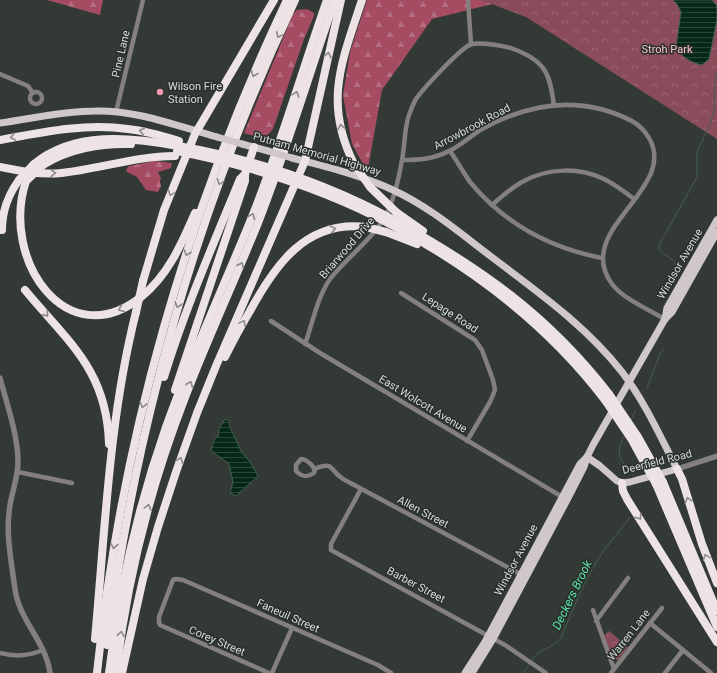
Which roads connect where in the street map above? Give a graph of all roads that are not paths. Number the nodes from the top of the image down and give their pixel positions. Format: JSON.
{"nodes":[{"id":1,"x":143,"y":0,"type":"edge"},
{"id":2,"x":274,"y":0,"type":"edge"},
{"id":3,"x":287,"y":0,"type":"edge"},
{"id":4,"x":295,"y":0,"type":"edge"},
{"id":5,"x":327,"y":0,"type":"edge"},
{"id":6,"x":334,"y":0,"type":"edge"},
{"id":7,"x":341,"y":0,"type":"edge"},
{"id":8,"x":362,"y":0,"type":"edge"},
{"id":9,"x":468,"y":0,"type":"edge"},
{"id":10,"x":471,"y":44,"type":"junction"},
{"id":11,"x":0,"y":74,"type":"edge"},
{"id":12,"x":33,"y":93,"type":"dead end"},
{"id":13,"x":554,"y":106,"type":"junction"},
{"id":14,"x":116,"y":112,"type":"junction"},
{"id":15,"x":0,"y":123,"type":"edge"},
{"id":16,"x":196,"y":131,"type":"junction"},
{"id":17,"x":0,"y":140,"type":"edge"},
{"id":18,"x":254,"y":147,"type":"junction"},
{"id":19,"x":177,"y":148,"type":"junction"},
{"id":20,"x":450,"y":151,"type":"junction"},
{"id":21,"x":402,"y":160,"type":"junction"},
{"id":22,"x":305,"y":161,"type":"junction"},
{"id":23,"x":0,"y":167,"type":"edge"},
{"id":24,"x":245,"y":174,"type":"junction"},
{"id":25,"x":22,"y":181,"type":"junction"},
{"id":26,"x":209,"y":190,"type":"junction"},
{"id":27,"x":394,"y":190,"type":"junction"},
{"id":28,"x":634,"y":199,"type":"junction"},
{"id":29,"x":492,"y":205,"type":"junction"},
{"id":30,"x":717,"y":220,"type":"edge"},
{"id":31,"x":391,"y":222,"type":"junction"},
{"id":32,"x":717,"y":232,"type":"edge"},
{"id":33,"x":5,"y":238,"type":"dead end"},
{"id":34,"x":602,"y":258,"type":"junction"},
{"id":35,"x":474,"y":271,"type":"junction"},
{"id":36,"x":682,"y":288,"type":"junction"},
{"id":37,"x":401,"y":292,"type":"dead end"},
{"id":38,"x":665,"y":319,"type":"junction"},
{"id":39,"x":271,"y":321,"type":"dead end"},
{"id":40,"x":305,"y":344,"type":"junction"},
{"id":41,"x":0,"y":378,"type":"edge"},
{"id":42,"x":629,"y":381,"type":"junction"},
{"id":43,"x":195,"y":421,"type":"junction"},
{"id":44,"x":467,"y":441,"type":"junction"},
{"id":45,"x":717,"y":456,"type":"edge"},
{"id":46,"x":587,"y":457,"type":"junction"},
{"id":47,"x":155,"y":460,"type":"junction"},
{"id":48,"x":314,"y":469,"type":"junction"},
{"id":49,"x":677,"y":469,"type":"junction"},
{"id":50,"x":18,"y":472,"type":"junction"},
{"id":51,"x":110,"y":476,"type":"junction"},
{"id":52,"x":72,"y":483,"type":"dead end"},
{"id":53,"x":622,"y":483,"type":"junction"},
{"id":54,"x":659,"y":483,"type":"junction"},
{"id":55,"x":361,"y":489,"type":"junction"},
{"id":56,"x":132,"y":493,"type":"junction"},
{"id":57,"x":565,"y":498,"type":"junction"},
{"id":58,"x":523,"y":576,"type":"junction"},
{"id":59,"x":628,"y":578,"type":"dead end"},
{"id":60,"x":176,"y":579,"type":"joint"},
{"id":61,"x":717,"y":583,"type":"edge"},
{"id":62,"x":662,"y":608,"type":"dead end"},
{"id":63,"x":592,"y":610,"type":"dead end"},
{"id":64,"x":717,"y":611,"type":"edge"},
{"id":65,"x":596,"y":621,"type":"junction"},
{"id":66,"x":650,"y":624,"type":"junction"},
{"id":67,"x":717,"y":627,"type":"edge"},
{"id":68,"x":292,"y":628,"type":"junction"},
{"id":69,"x":490,"y":638,"type":"junction"},
{"id":70,"x":717,"y":642,"type":"edge"},
{"id":71,"x":43,"y":650,"type":"junction"},
{"id":72,"x":683,"y":650,"type":"junction"},
{"id":73,"x":0,"y":653,"type":"edge"},
{"id":74,"x":612,"y":671,"type":"edge"},
{"id":75,"x":99,"y":672,"type":"edge"},
{"id":76,"x":50,"y":673,"type":"edge"},
{"id":77,"x":109,"y":673,"type":"edge"},
{"id":78,"x":116,"y":673,"type":"edge"},
{"id":79,"x":122,"y":673,"type":"edge"},
{"id":80,"x":271,"y":673,"type":"edge"},
{"id":81,"x":391,"y":673,"type":"edge"},
{"id":82,"x":465,"y":673,"type":"edge"},
{"id":83,"x":472,"y":673,"type":"edge"},
{"id":84,"x":546,"y":673,"type":"edge"},
{"id":85,"x":665,"y":673,"type":"edge"},
{"id":86,"x":711,"y":673,"type":"edge"}],
"edges":[{"from":1,"to":14,"type":"street","name":"Pine Lane"},
{"from":2,"to":16,"type":"highway"},
{"from":3,"to":26,"type":"highway","one_way":true},
{"from":4,"to":56,"type":"highway","one_way":true},
{"from":47,"to":5,"type":"highway","one_way":true},
{"from":78,"to":6,"type":"highway","one_way":true},
{"from":22,"to":7,"type":"highway","one_way":true},
{"from":31,"to":8,"type":"highway","one_way":true,"bridge":true},
{"from":9,"to":10,"type":"street"},
{"from":10,"to":13,"type":"street"},
{"from":10,"to":21,"type":"street","name":"Briarwood Drive"},
{"from":11,"to":12,"type":"street"},
{"from":13,"to":20,"type":"street","name":"Arrowbrook Road"},
{"from":13,"to":28,"type":"street","name":"Arrowbrook Road"},
{"from":14,"to":15,"type":"main road","name":"Putnam Memorial Highway"},
{"from":14,"to":16,"type":"main road","name":"Putnam Memorial Highway"},
{"from":16,"to":18,"type":"main road","name":"Putnam Memorial Highway","bridge":true},
{"from":16,"to":51,"type":"highway","one_way":true,"bridge":true},
{"from":19,"to":17,"type":"highway","one_way":true},
{"from":18,"to":22,"type":"main road","name":"Putnam Memorial Highway","bridge":true},
{"from":18,"to":24,"type":"highway"},
{"from":23,"to":19,"type":"highway","one_way":true},
{"from":19,"to":25,"type":"highway","bridge":true},
{"from":19,"to":25,"type":"highway","bridge":true},
{"from":19,"to":31,"type":"highway","bridge":true},
{"from":19,"to":31,"type":"highway","bridge":true},
{"from":20,"to":21,"type":"street","name":"Arrowbrook Road"},
{"from":20,"to":29,"type":"street"},
{"from":21,"to":27,"type":"street","name":"Briarwood Drive"},
{"from":22,"to":27,"type":"main road","name":"Putnam Memorial Highway"},
{"from":22,"to":43,"type":"highway"},
{"from":24,"to":47,"type":"highway"},
{"from":24,"to":56,"type":"highway"},
{"from":25,"to":33,"type":"highway"},
{"from":26,"to":51,"type":"highway","one_way":true},
{"from":26,"to":75,"type":"highway","one_way":true},
{"from":27,"to":40,"type":"street","name":"Briarwood Drive"},
{"from":27,"to":42,"type":"main road","name":"Putnam Memorial Highway"},
{"from":28,"to":29,"type":"street"},
{"from":28,"to":34,"type":"street","name":"Arrowbrook Road"},
{"from":29,"to":34,"type":"street"},
{"from":30,"to":36,"type":"main road","name":"Windsor Avenue"},
{"from":31,"to":35,"type":"highway"},
{"from":31,"to":35,"type":"highway"},
{"from":43,"to":31,"type":"highway","one_way":true,"bridge":true},
{"from":32,"to":36,"type":"main road","name":"Windsor Avenue"},
{"from":34,"to":38,"type":"street"},
{"from":35,"to":54,"type":"highway","bridge":true},
{"from":36,"to":38,"type":"main road","name":"Windsor Avenue"},
{"from":37,"to":44,"type":"street","name":"Lepage Road"},
{"from":38,"to":42,"type":"main road","name":"Windsor Avenue"},
{"from":39,"to":40,"type":"street","name":"East Wolcott Avenue"},
{"from":40,"to":44,"type":"street","name":"East Wolcott Avenue"},
{"from":41,"to":50,"type":"street"},
{"from":42,"to":46,"type":"main road","name":"Windsor Avenue"},
{"from":42,"to":49,"type":"main road","name":"Putnam Memorial Highway"},
{"from":79,"to":43,"type":"highway","one_way":true},
{"from":44,"to":57,"type":"street","name":"East Wolcott Avenue"},
{"from":45,"to":49,"type":"street","name":"Deerfield Road"},
{"from":46,"to":53,"type":"main road","name":"Deerfield Road"},
{"from":46,"to":57,"type":"main road","name":"Windsor Avenue"},
{"from":47,"to":77,"type":"highway"},
{"from":48,"to":48,"type":"street"},
{"from":48,"to":55,"type":"street","name":"Allen Street"},
{"from":49,"to":53,"type":"main road","name":"Deerfield Road"},
{"from":61,"to":49,"type":"highway","one_way":true},
{"from":50,"to":52,"type":"street"},
{"from":50,"to":71,"type":"street"},
{"from":51,"to":75,"type":"highway"},
{"from":53,"to":70,"type":"highway","one_way":true},
{"from":54,"to":64,"type":"highway"},
{"from":54,"to":67,"type":"highway"},
{"from":55,"to":58,"type":"street","name":"Allen Street"},
{"from":55,"to":69,"type":"street","name":"Barber Street"},
{"from":56,"to":75,"type":"highway"},
{"from":57,"to":58,"type":"main road","name":"Windsor Avenue"},
{"from":58,"to":69,"type":"main road","name":"Windsor Avenue"},
{"from":59,"to":65,"type":"street"},
{"from":60,"to":68,"type":"street","name":"Faneuil Street"},
{"from":60,"to":80,"type":"street","name":"Corey Street"},
{"from":62,"to":66,"type":"street","name":"Warren Lane"},
{"from":63,"to":65,"type":"street"},
{"from":65,"to":74,"type":"street"},
{"from":66,"to":72,"type":"street"},
{"from":66,"to":74,"type":"street","name":"Warren Lane"},
{"from":68,"to":80,"type":"street"},
{"from":68,"to":81,"type":"street","name":"Faneuil Street"},
{"from":69,"to":82,"type":"main road","name":"Windsor Avenue"},
{"from":69,"to":83,"type":"main road","name":"Windsor Avenue"},
{"from":69,"to":84,"type":"street","name":"Barber Street"},
{"from":71,"to":73,"type":"street"},
{"from":71,"to":76,"type":"street"},
{"from":72,"to":85,"type":"street"},
{"from":72,"to":86,"type":"street"}]}
